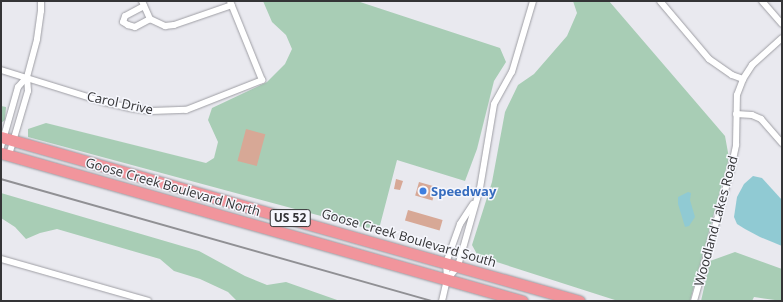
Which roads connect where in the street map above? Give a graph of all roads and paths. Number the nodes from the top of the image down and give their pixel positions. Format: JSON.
{"nodes":[{"id":1,"x":41,"y":1,"type":"edge"},
{"id":2,"x":533,"y":1,"type":"edge"},
{"id":3,"x":660,"y":1,"type":"edge"},
{"id":4,"x":762,"y":1,"type":"edge"},
{"id":5,"x":231,"y":3,"type":"edge"},
{"id":6,"x":143,"y":4,"type":"edge"},
{"id":7,"x":150,"y":19,"type":"junction"},
{"id":8,"x":782,"y":24,"type":"edge"},
{"id":9,"x":782,"y":38,"type":"edge"},
{"id":10,"x":1,"y":70,"type":"edge"},
{"id":11,"x":27,"y":78,"type":"junction"},
{"id":12,"x":743,"y":79,"type":"junction"},
{"id":13,"x":736,"y":114,"type":"junction"},
{"id":14,"x":5,"y":141,"type":"edge"},
{"id":15,"x":782,"y":143,"type":"edge"},
{"id":16,"x":5,"y":154,"type":"edge"},
{"id":17,"x":480,"y":188,"type":"junction"},
{"id":18,"x":1,"y":259,"type":"edge"},
{"id":19,"x":446,"y":263,"type":"junction"},
{"id":20,"x":458,"y":266,"type":"junction"},
{"id":21,"x":447,"y":280,"type":"junction"},
{"id":22,"x":148,"y":301,"type":"edge"},
{"id":23,"x":442,"y":301,"type":"edge"},
{"id":24,"x":522,"y":301,"type":"edge"},
{"id":25,"x":578,"y":301,"type":"edge"},
{"id":26,"x":694,"y":301,"type":"edge"}],
"edges":[{"from":1,"to":11,"type":"street"},
{"from":2,"to":17,"type":"street"},
{"from":3,"to":12,"type":"street"},
{"from":4,"to":8,"type":"street"},
{"from":5,"to":7,"type":"street"},
{"from":5,"to":11,"type":"street","name":"Carol Drive"},
{"from":6,"to":7,"type":"street"},
{"from":6,"to":7,"type":"street"},
{"from":9,"to":12,"type":"street","name":"Woodland Lakes Road"},
{"from":10,"to":11,"type":"street","name":"Carol Drive"},
{"from":11,"to":14,"type":"street"},
{"from":11,"to":14,"type":"street"},
{"from":12,"to":13,"type":"street","name":"Woodland Lakes Road"},
{"from":13,"to":15,"type":"street"},
{"from":13,"to":26,"type":"street","name":"Woodland Lakes Road"},
{"from":14,"to":16,"type":"street"},
{"from":14,"to":19,"type":"highway","name":"Goose Creek Boulevard South","number":"US 52"},
{"from":16,"to":21,"type":"highway","name":"Goose Creek Boulevard North","number":"US 52"},
{"from":17,"to":19,"type":"street"},
{"from":17,"to":20,"type":"street"},
{"from":18,"to":22,"type":"street"},
{"from":19,"to":20,"type":"highway","name":"Goose Creek Boulevard South","number":"US 52"},
{"from":19,"to":21,"type":"street"},
{"from":20,"to":21,"type":"street"},
{"from":20,"to":25,"type":"highway","name":"Goose Creek Boulevard South","number":"US 52"},
{"from":21,"to":23,"type":"street"},
{"from":21,"to":24,"type":"highway","name":"Goose Creek Boulevard North","number":"US 52"}]}
